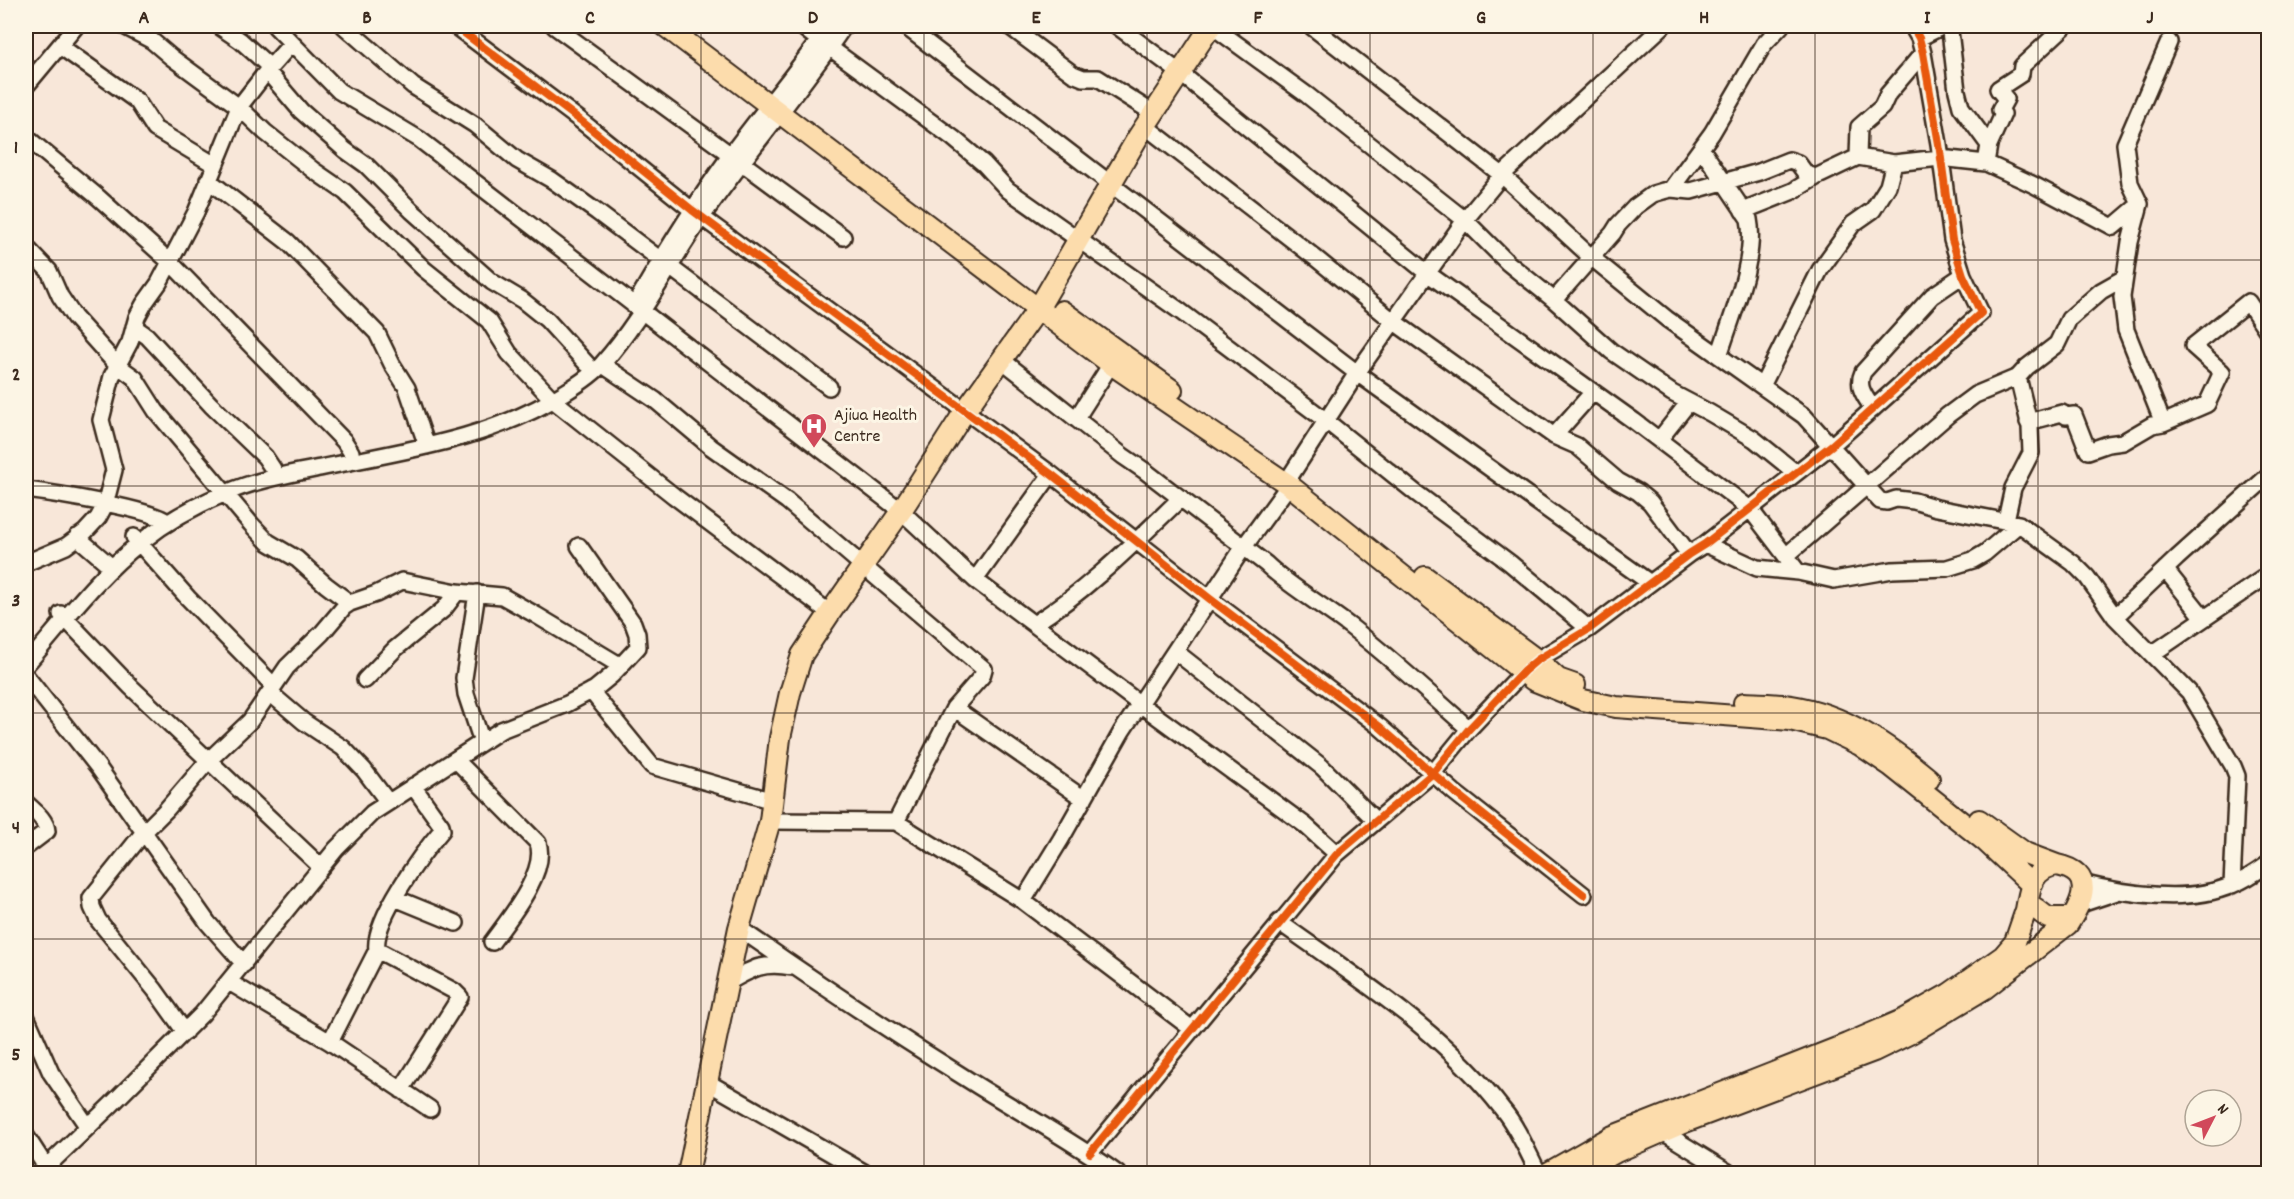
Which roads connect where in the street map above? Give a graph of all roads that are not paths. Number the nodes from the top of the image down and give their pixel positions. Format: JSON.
{"nodes":[{"id":1,"x":76,"y":26,"type":"edge"},
{"id":2,"x":124,"y":26,"type":"edge"},
{"id":3,"x":219,"y":26,"type":"edge"},
{"id":4,"x":275,"y":26,"type":"edge"},
{"id":5,"x":344,"y":26,"type":"edge"},
{"id":6,"x":455,"y":26,"type":"edge"},
{"id":7,"x":555,"y":26,"type":"edge"},
{"id":8,"x":665,"y":26,"type":"edge"},
{"id":9,"x":686,"y":26,"type":"edge"},
{"id":10,"x":801,"y":26,"type":"edge"},
{"id":11,"x":829,"y":26,"type":"edge"},
{"id":12,"x":844,"y":26,"type":"edge"},
{"id":13,"x":905,"y":26,"type":"edge"},
{"id":14,"x":1009,"y":26,"type":"edge"},
{"id":15,"x":1117,"y":26,"type":"edge"},
{"id":16,"x":1211,"y":26,"type":"edge"},
{"id":17,"x":1311,"y":26,"type":"edge"},
{"id":18,"x":1663,"y":26,"type":"edge"},
{"id":19,"x":1781,"y":26,"type":"edge"},
{"id":20,"x":1944,"y":26,"type":"edge"},
{"id":21,"x":2065,"y":26,"type":"edge"},
{"id":22,"x":1918,"y":39,"type":"edge"},
{"id":23,"x":2169,"y":42,"type":"dead end"},
{"id":24,"x":824,"y":43,"type":"junction"},
{"id":25,"x":292,"y":44,"type":"junction"},
{"id":26,"x":60,"y":46,"type":"junction"},
{"id":27,"x":268,"y":69,"type":"junction"},
{"id":28,"x":1179,"y":72,"type":"junction"},
{"id":29,"x":26,"y":86,"type":"edge"},
{"id":30,"x":779,"y":104,"type":"junction"},
{"id":31,"x":239,"y":107,"type":"junction"},
{"id":32,"x":1149,"y":119,"type":"junction"},
{"id":33,"x":26,"y":137,"type":"edge"},
{"id":34,"x":1989,"y":145,"type":"junction"},
{"id":35,"x":1701,"y":148,"type":"junction"},
{"id":36,"x":1858,"y":157,"type":"junction"},
{"id":37,"x":736,"y":158,"type":"junction"},
{"id":38,"x":1940,"y":158,"type":"junction"},
{"id":39,"x":1894,"y":163,"type":"junction"},
{"id":40,"x":1986,"y":163,"type":"junction"},
{"id":41,"x":212,"y":172,"type":"junction"},
{"id":42,"x":1502,"y":175,"type":"junction"},
{"id":43,"x":1816,"y":177,"type":"junction"},
{"id":44,"x":1111,"y":182,"type":"junction"},
{"id":45,"x":1725,"y":182,"type":"junction"},
{"id":46,"x":1671,"y":189,"type":"junction"},
{"id":47,"x":2140,"y":204,"type":"junction"},
{"id":48,"x":1743,"y":211,"type":"junction"},
{"id":49,"x":696,"y":214,"type":"junction"},
{"id":50,"x":1465,"y":220,"type":"junction"},
{"id":51,"x":843,"y":237,"type":"dead end"},
{"id":52,"x":1078,"y":239,"type":"junction"},
{"id":53,"x":26,"y":248,"type":"edge"},
{"id":54,"x":1591,"y":257,"type":"junction"},
{"id":55,"x":170,"y":262,"type":"junction"},
{"id":56,"x":665,"y":263,"type":"junction"},
{"id":57,"x":1427,"y":273,"type":"junction"},
{"id":58,"x":1963,"y":275,"type":"junction"},
{"id":59,"x":2124,"y":278,"type":"junction"},
{"id":60,"x":1554,"y":300,"type":"junction"},
{"id":61,"x":1041,"y":303,"type":"junction"},
{"id":62,"x":638,"y":309,"type":"junction"},
{"id":63,"x":2264,"y":314,"type":"edge"},
{"id":64,"x":1393,"y":321,"type":"junction"},
{"id":65,"x":134,"y":327,"type":"junction"},
{"id":66,"x":2268,"y":332,"type":"edge"},
{"id":67,"x":1719,"y":356,"type":"junction"},
{"id":68,"x":1002,"y":360,"type":"junction"},
{"id":69,"x":595,"y":364,"type":"junction"},
{"id":70,"x":1111,"y":364,"type":"junction"},
{"id":71,"x":117,"y":365,"type":"junction"},
{"id":72,"x":1357,"y":373,"type":"junction"},
{"id":73,"x":2018,"y":377,"type":"junction"},
{"id":74,"x":1762,"y":386,"type":"junction"},
{"id":75,"x":829,"y":387,"type":"dead end"},
{"id":76,"x":1593,"y":392,"type":"junction"},
{"id":77,"x":550,"y":396,"type":"junction"},
{"id":78,"x":1689,"y":402,"type":"junction"},
{"id":79,"x":1873,"y":409,"type":"junction"},
{"id":80,"x":965,"y":411,"type":"junction"},
{"id":81,"x":1076,"y":419,"type":"junction"},
{"id":82,"x":1325,"y":420,"type":"junction"},
{"id":83,"x":2028,"y":422,"type":"junction"},
{"id":84,"x":2163,"y":423,"type":"junction"},
{"id":85,"x":1554,"y":436,"type":"junction"},
{"id":86,"x":1659,"y":440,"type":"junction"},
{"id":87,"x":426,"y":441,"type":"junction"},
{"id":88,"x":1832,"y":445,"type":"junction"},
{"id":89,"x":351,"y":452,"type":"junction"},
{"id":90,"x":273,"y":469,"type":"junction"},
{"id":91,"x":1796,"y":473,"type":"junction"},
{"id":92,"x":1051,"y":474,"type":"junction"},
{"id":93,"x":2268,"y":476,"type":"edge"},
{"id":94,"x":1290,"y":480,"type":"junction"},
{"id":95,"x":1867,"y":486,"type":"junction"},
{"id":96,"x":26,"y":490,"type":"edge"},
{"id":97,"x":224,"y":490,"type":"junction"},
{"id":98,"x":1181,"y":498,"type":"junction"},
{"id":99,"x":105,"y":505,"type":"junction"},
{"id":100,"x":1750,"y":509,"type":"junction"},
{"id":101,"x":902,"y":511,"type":"junction"},
{"id":102,"x":165,"y":520,"type":"junction"},
{"id":103,"x":2013,"y":522,"type":"junction"},
{"id":104,"x":77,"y":537,"type":"junction"},
{"id":105,"x":137,"y":540,"type":"junction"},
{"id":106,"x":1135,"y":542,"type":"junction"},
{"id":107,"x":1705,"y":544,"type":"junction"},
{"id":108,"x":579,"y":546,"type":"dead end"},
{"id":109,"x":1243,"y":548,"type":"junction"},
{"id":110,"x":1689,"y":554,"type":"junction"},
{"id":111,"x":1786,"y":556,"type":"junction"},
{"id":112,"x":26,"y":563,"type":"edge"},
{"id":113,"x":107,"y":563,"type":"junction"},
{"id":114,"x":864,"y":565,"type":"junction"},
{"id":115,"x":2164,"y":569,"type":"junction"},
{"id":116,"x":1798,"y":572,"type":"junction"},
{"id":117,"x":2268,"y":575,"type":"edge"},
{"id":118,"x":975,"y":580,"type":"junction"},
{"id":119,"x":1650,"y":583,"type":"junction"},
{"id":120,"x":457,"y":592,"type":"junction"},
{"id":121,"x":477,"y":593,"type":"junction"},
{"id":122,"x":1210,"y":599,"type":"junction"},
{"id":123,"x":350,"y":603,"type":"junction"},
{"id":124,"x":830,"y":613,"type":"junction"},
{"id":125,"x":63,"y":617,"type":"junction"},
{"id":126,"x":2115,"y":617,"type":"junction"},
{"id":127,"x":2204,"y":618,"type":"junction"},
{"id":128,"x":1034,"y":624,"type":"junction"},
{"id":129,"x":1589,"y":629,"type":"junction"},
{"id":130,"x":1176,"y":652,"type":"junction"},
{"id":131,"x":26,"y":654,"type":"edge"},
{"id":132,"x":2152,"y":654,"type":"junction"},
{"id":133,"x":26,"y":665,"type":"edge"},
{"id":134,"x":1531,"y":665,"type":"junction"},
{"id":135,"x":621,"y":666,"type":"junction"},
{"id":136,"x":26,"y":676,"type":"edge"},
{"id":137,"x":365,"y":680,"type":"dead end"},
{"id":138,"x":272,"y":689,"type":"junction"},
{"id":139,"x":591,"y":691,"type":"junction"},
{"id":140,"x":1140,"y":704,"type":"junction"},
{"id":141,"x":954,"y":708,"type":"junction"},
{"id":142,"x":1469,"y":729,"type":"junction"},
{"id":143,"x":482,"y":742,"type":"junction"},
{"id":144,"x":456,"y":760,"type":"junction"},
{"id":145,"x":208,"y":761,"type":"junction"},
{"id":146,"x":1432,"y":773,"type":"junction"},
{"id":147,"x":413,"y":786,"type":"junction"},
{"id":148,"x":1084,"y":799,"type":"junction"},
{"id":149,"x":773,"y":801,"type":"junction"},
{"id":150,"x":26,"y":802,"type":"edge"},
{"id":151,"x":388,"y":802,"type":"junction"},
{"id":152,"x":770,"y":821,"type":"junction"},
{"id":153,"x":1376,"y":821,"type":"junction"},
{"id":154,"x":896,"y":822,"type":"junction"},
{"id":155,"x":144,"y":832,"type":"junction"},
{"id":156,"x":26,"y":847,"type":"edge"},
{"id":157,"x":1337,"y":854,"type":"junction"},
{"id":158,"x":2268,"y":864,"type":"edge"},
{"id":159,"x":2057,"y":865,"type":"junction"},
{"id":160,"x":321,"y":867,"type":"junction"},
{"id":161,"x":2081,"y":883,"type":"junction"},
{"id":162,"x":2031,"y":884,"type":"junction"},
{"id":163,"x":2232,"y":885,"type":"junction"},
{"id":164,"x":2117,"y":892,"type":"junction"},
{"id":165,"x":1584,"y":895,"type":"dead end"},
{"id":166,"x":395,"y":898,"type":"junction"},
{"id":167,"x":1023,"y":901,"type":"junction"},
{"id":168,"x":2081,"y":904,"type":"junction"},
{"id":169,"x":2026,"y":910,"type":"junction"},
{"id":170,"x":1279,"y":922,"type":"junction"},
{"id":171,"x":456,"y":923,"type":"dead end"},
{"id":172,"x":2068,"y":924,"type":"junction"},
{"id":173,"x":740,"y":928,"type":"junction"},
{"id":174,"x":492,"y":942,"type":"dead end"},
{"id":175,"x":377,"y":950,"type":"junction"},
{"id":176,"x":244,"y":964,"type":"junction"},
{"id":177,"x":795,"y":967,"type":"junction"},
{"id":178,"x":229,"y":982,"type":"junction"},
{"id":179,"x":728,"y":984,"type":"junction"},
{"id":180,"x":26,"y":1016,"type":"edge"},
{"id":181,"x":1192,"y":1029,"type":"junction"},
{"id":182,"x":185,"y":1032,"type":"junction"},
{"id":183,"x":330,"y":1042,"type":"junction"},
{"id":184,"x":707,"y":1082,"type":"junction"},
{"id":185,"x":401,"y":1090,"type":"junction"},
{"id":186,"x":430,"y":1109,"type":"dead end"},
{"id":187,"x":88,"y":1127,"type":"junction"},
{"id":188,"x":1663,"y":1132,"type":"junction"},
{"id":189,"x":26,"y":1136,"type":"edge"},
{"id":190,"x":1090,"y":1153,"type":"junction"},
{"id":191,"x":42,"y":1170,"type":"edge"},
{"id":192,"x":688,"y":1173,"type":"edge"},
{"id":193,"x":867,"y":1173,"type":"edge"},
{"id":194,"x":1118,"y":1173,"type":"edge"},
{"id":195,"x":1539,"y":1173,"type":"edge"},
{"id":196,"x":1546,"y":1173,"type":"edge"},
{"id":197,"x":1577,"y":1173,"type":"edge"},
{"id":198,"x":1731,"y":1173,"type":"edge"}],
"edges":[{"from":1,"to":26,"type":"street"},
{"from":2,"to":31,"type":"street"},
{"from":3,"to":27,"type":"street"},
{"from":4,"to":25,"type":"street"},
{"from":5,"to":56,"type":"street"},
{"from":6,"to":49,"type":"street"},
{"from":7,"to":37,"type":"street"},
{"from":8,"to":30,"type":"main road"},
{"from":9,"to":30,"type":"main road"},
{"from":10,"to":24,"type":"street"},
{"from":11,"to":24,"type":"street"},
{"from":12,"to":24,"type":"street"},
{"from":13,"to":44,"type":"street"},
{"from":14,"to":32,"type":"street"},
{"from":15,"to":28,"type":"street"},
{"from":16,"to":28,"type":"main road"},
{"from":16,"to":50,"type":"street"},
{"from":17,"to":42,"type":"street"},
{"from":18,"to":42,"type":"street"},
{"from":19,"to":35,"type":"street"},
{"from":20,"to":22,"type":"street"},
{"from":20,"to":34,"type":"street"},
{"from":21,"to":34,"type":"street"},
{"from":22,"to":36,"type":"street"},
{"from":22,"to":38,"type":"street"},
{"from":23,"to":47,"type":"street"},
{"from":24,"to":30,"type":"street"},
{"from":24,"to":52,"type":"street"},
{"from":25,"to":27,"type":"street"},
{"from":25,"to":62,"type":"street"},
{"from":26,"to":29,"type":"street"},
{"from":26,"to":41,"type":"street"},
{"from":27,"to":31,"type":"street"},
{"from":27,"to":69,"type":"street"},
{"from":28,"to":32,"type":"main road"},
{"from":28,"to":57,"type":"street"},
{"from":30,"to":37,"type":"street"},
{"from":30,"to":61,"type":"main road"},
{"from":31,"to":41,"type":"street"},
{"from":31,"to":77,"type":"street"},
{"from":32,"to":44,"type":"main road"},
{"from":32,"to":64,"type":"street"},
{"from":33,"to":55,"type":"street"},
{"from":34,"to":40,"type":"street"},
{"from":35,"to":45,"type":"street"},
{"from":35,"to":46,"type":"street"},
{"from":36,"to":39,"type":"street"},
{"from":36,"to":43,"type":"street"},
{"from":37,"to":49,"type":"street"},
{"from":37,"to":51,"type":"street"},
{"from":38,"to":39,"type":"street"},
{"from":38,"to":40,"type":"street"},
{"from":38,"to":58,"type":"street"},
{"from":39,"to":74,"type":"street"},
{"from":40,"to":47,"type":"street"},
{"from":41,"to":55,"type":"street"},
{"from":41,"to":87,"type":"street"},
{"from":42,"to":50,"type":"street"},
{"from":42,"to":54,"type":"street"},
{"from":43,"to":45,"type":"street"},
{"from":43,"to":48,"type":"street"},
{"from":44,"to":52,"type":"main road"},
{"from":44,"to":72,"type":"street"},
{"from":45,"to":46,"type":"street"},
{"from":45,"to":48,"type":"street"},
{"from":46,"to":54,"type":"street"},
{"from":47,"to":59,"type":"street"},
{"from":48,"to":67,"type":"street"},
{"from":49,"to":56,"type":"street"},
{"from":49,"to":80,"type":"street"},
{"from":50,"to":57,"type":"street"},
{"from":50,"to":60,"type":"street"},
{"from":52,"to":61,"type":"main road"},
{"from":52,"to":82,"type":"street"},
{"from":53,"to":71,"type":"street"},
{"from":54,"to":60,"type":"street"},
{"from":54,"to":67,"type":"street"},
{"from":55,"to":65,"type":"street"},
{"from":55,"to":89,"type":"street"},
{"from":56,"to":62,"type":"street"},
{"from":56,"to":75,"type":"street"},
{"from":57,"to":64,"type":"street"},
{"from":57,"to":76,"type":"street"},
{"from":58,"to":79,"type":"street"},
{"from":58,"to":79,"type":"street"},
{"from":59,"to":73,"type":"street"},
{"from":59,"to":84,"type":"street"},
{"from":60,"to":78,"type":"street"},
{"from":61,"to":68,"type":"main road"},
{"from":61,"to":70,"type":"main road"},
{"from":61,"to":94,"type":"main road"},
{"from":62,"to":69,"type":"street"},
{"from":62,"to":101,"type":"street"},
{"from":63,"to":66,"type":"street"},
{"from":63,"to":84,"type":"street"},
{"from":64,"to":72,"type":"street"},
{"from":64,"to":85,"type":"street"},
{"from":65,"to":71,"type":"street"},
{"from":65,"to":90,"type":"street"},
{"from":67,"to":74,"type":"street"},
{"from":68,"to":80,"type":"main road"},
{"from":68,"to":81,"type":"street"},
{"from":69,"to":77,"type":"street"},
{"from":69,"to":114,"type":"street"},
{"from":70,"to":81,"type":"street"},
{"from":70,"to":94,"type":"main road"},
{"from":71,"to":97,"type":"street"},
{"from":71,"to":99,"type":"street"},
{"from":72,"to":82,"type":"street"},
{"from":72,"to":119,"type":"street"},
{"from":73,"to":83,"type":"street"},
{"from":73,"to":95,"type":"street"},
{"from":74,"to":88,"type":"street"},
{"from":76,"to":85,"type":"street"},
{"from":76,"to":86,"type":"street"},
{"from":77,"to":87,"type":"street"},
{"from":77,"to":124,"type":"street"},
{"from":78,"to":86,"type":"street"},
{"from":78,"to":91,"type":"street"},
{"from":79,"to":88,"type":"street"},
{"from":80,"to":92,"type":"street"},
{"from":80,"to":101,"type":"main road"},
{"from":81,"to":98,"type":"street"},
{"from":82,"to":94,"type":"street"},
{"from":82,"to":129,"type":"street"},
{"from":83,"to":84,"type":"street"},
{"from":83,"to":103,"type":"street"},
{"from":85,"to":110,"type":"street"},
{"from":86,"to":100,"type":"street"},
{"from":87,"to":89,"type":"street"},
{"from":87,"to":97,"type":"street"},
{"from":88,"to":91,"type":"street"},
{"from":88,"to":95,"type":"street"},
{"from":89,"to":90,"type":"street"},
{"from":90,"to":97,"type":"street"},
{"from":91,"to":100,"type":"street"},
{"from":92,"to":106,"type":"street"},
{"from":92,"to":118,"type":"street"},
{"from":93,"to":115,"type":"street"},
{"from":94,"to":109,"type":"street"},
{"from":94,"to":134,"type":"main road"},
{"from":95,"to":103,"type":"street"},
{"from":95,"to":111,"type":"street"},
{"from":96,"to":99,"type":"street"},
{"from":97,"to":102,"type":"street"},
{"from":97,"to":123,"type":"street"},
{"from":98,"to":106,"type":"street"},
{"from":98,"to":109,"type":"street"},
{"from":99,"to":102,"type":"street"},
{"from":99,"to":104,"type":"street"},
{"from":100,"to":107,"type":"street"},
{"from":100,"to":111,"type":"street"},
{"from":101,"to":114,"type":"main road"},
{"from":101,"to":118,"type":"street"},
{"from":102,"to":105,"type":"street"},
{"from":103,"to":116,"type":"street"},
{"from":103,"to":126,"type":"street"},
{"from":104,"to":112,"type":"street"},
{"from":104,"to":113,"type":"street"},
{"from":105,"to":113,"type":"street"},
{"from":105,"to":125,"type":"street"},
{"from":105,"to":138,"type":"street"},
{"from":106,"to":122,"type":"street"},
{"from":106,"to":128,"type":"street"},
{"from":107,"to":110,"type":"street"},
{"from":107,"to":116,"type":"street"},
{"from":108,"to":135,"type":"street"},
{"from":109,"to":122,"type":"street"},
{"from":109,"to":142,"type":"street"},
{"from":110,"to":119,"type":"street"},
{"from":111,"to":116,"type":"street"},
{"from":113,"to":125,"type":"street"},
{"from":114,"to":124,"type":"main road"},
{"from":114,"to":141,"type":"street"},
{"from":115,"to":126,"type":"street"},
{"from":115,"to":127,"type":"street"},
{"from":117,"to":127,"type":"street"},
{"from":118,"to":128,"type":"street"},
{"from":119,"to":129,"type":"street"},
{"from":120,"to":121,"type":"street"},
{"from":120,"to":123,"type":"street"},
{"from":120,"to":137,"type":"street"},
{"from":121,"to":135,"type":"street"},
{"from":121,"to":143,"type":"street"},
{"from":122,"to":130,"type":"street"},
{"from":122,"to":146,"type":"street"},
{"from":123,"to":138,"type":"street"},
{"from":124,"to":149,"type":"main road"},
{"from":125,"to":131,"type":"street"},
{"from":125,"to":133,"type":"street"},
{"from":125,"to":145,"type":"street"},
{"from":126,"to":132,"type":"street"},
{"from":127,"to":132,"type":"street"},
{"from":128,"to":140,"type":"street"},
{"from":129,"to":134,"type":"street"},
{"from":130,"to":140,"type":"street"},
{"from":130,"to":153,"type":"street"},
{"from":132,"to":163,"type":"street"},
{"from":134,"to":142,"type":"street"},
{"from":134,"to":159,"type":"main road"},
{"from":134,"to":162,"type":"main road"},
{"from":135,"to":139,"type":"street"},
{"from":136,"to":155,"type":"street"},
{"from":138,"to":145,"type":"street"},
{"from":138,"to":151,"type":"street"},
{"from":139,"to":143,"type":"street"},
{"from":139,"to":149,"type":"street"},
{"from":140,"to":148,"type":"street"},
{"from":140,"to":157,"type":"street"},
{"from":141,"to":148,"type":"street"},
{"from":141,"to":154,"type":"street"},
{"from":142,"to":146,"type":"street"},
{"from":143,"to":144,"type":"street"},
{"from":144,"to":147,"type":"street"},
{"from":144,"to":174,"type":"street"},
{"from":145,"to":155,"type":"street"},
{"from":145,"to":160,"type":"street"},
{"from":146,"to":153,"type":"street"},
{"from":146,"to":165,"type":"street"},
{"from":147,"to":151,"type":"street"},
{"from":147,"to":166,"type":"street"},
{"from":148,"to":167,"type":"street"},
{"from":149,"to":152,"type":"main road"},
{"from":150,"to":156,"type":"street"},
{"from":151,"to":160,"type":"street"},
{"from":152,"to":154,"type":"street"},
{"from":152,"to":173,"type":"main road"},
{"from":153,"to":157,"type":"street"},
{"from":154,"to":167,"type":"street"},
{"from":155,"to":176,"type":"street"},
{"from":155,"to":182,"type":"street"},
{"from":157,"to":170,"type":"street"},
{"from":158,"to":163,"type":"street"},
{"from":159,"to":161,"type":"main road"},
{"from":159,"to":162,"type":"main road"},
{"from":160,"to":176,"type":"street"},
{"from":161,"to":164,"type":"street"},
{"from":161,"to":168,"type":"main road"},
{"from":162,"to":169,"type":"main road"},
{"from":163,"to":164,"type":"street"},
{"from":164,"to":168,"type":"street"},
{"from":166,"to":171,"type":"street"},
{"from":166,"to":175,"type":"street"},
{"from":167,"to":181,"type":"street"},
{"from":168,"to":172,"type":"main road"},
{"from":169,"to":172,"type":"main road"},
{"from":169,"to":196,"type":"main road"},
{"from":170,"to":181,"type":"street"},
{"from":170,"to":195,"type":"street"},
{"from":172,"to":188,"type":"main road"},
{"from":173,"to":177,"type":"street"},
{"from":173,"to":179,"type":"main road"},
{"from":175,"to":183,"type":"street"},
{"from":175,"to":185,"type":"street"},
{"from":176,"to":178,"type":"street"},
{"from":177,"to":179,"type":"street"},
{"from":177,"to":190,"type":"street"},
{"from":178,"to":182,"type":"street"},
{"from":178,"to":183,"type":"street"},
{"from":179,"to":184,"type":"main road"},
{"from":180,"to":187,"type":"street"},
{"from":181,"to":190,"type":"street"},
{"from":182,"to":187,"type":"street"},
{"from":183,"to":185,"type":"street"},
{"from":184,"to":192,"type":"main road"},
{"from":184,"to":193,"type":"street"},
{"from":185,"to":186,"type":"street"},
{"from":187,"to":191,"type":"street"},
{"from":188,"to":197,"type":"main road"},
{"from":188,"to":198,"type":"street"},
{"from":189,"to":191,"type":"street"},
{"from":190,"to":194,"type":"street"}]}
